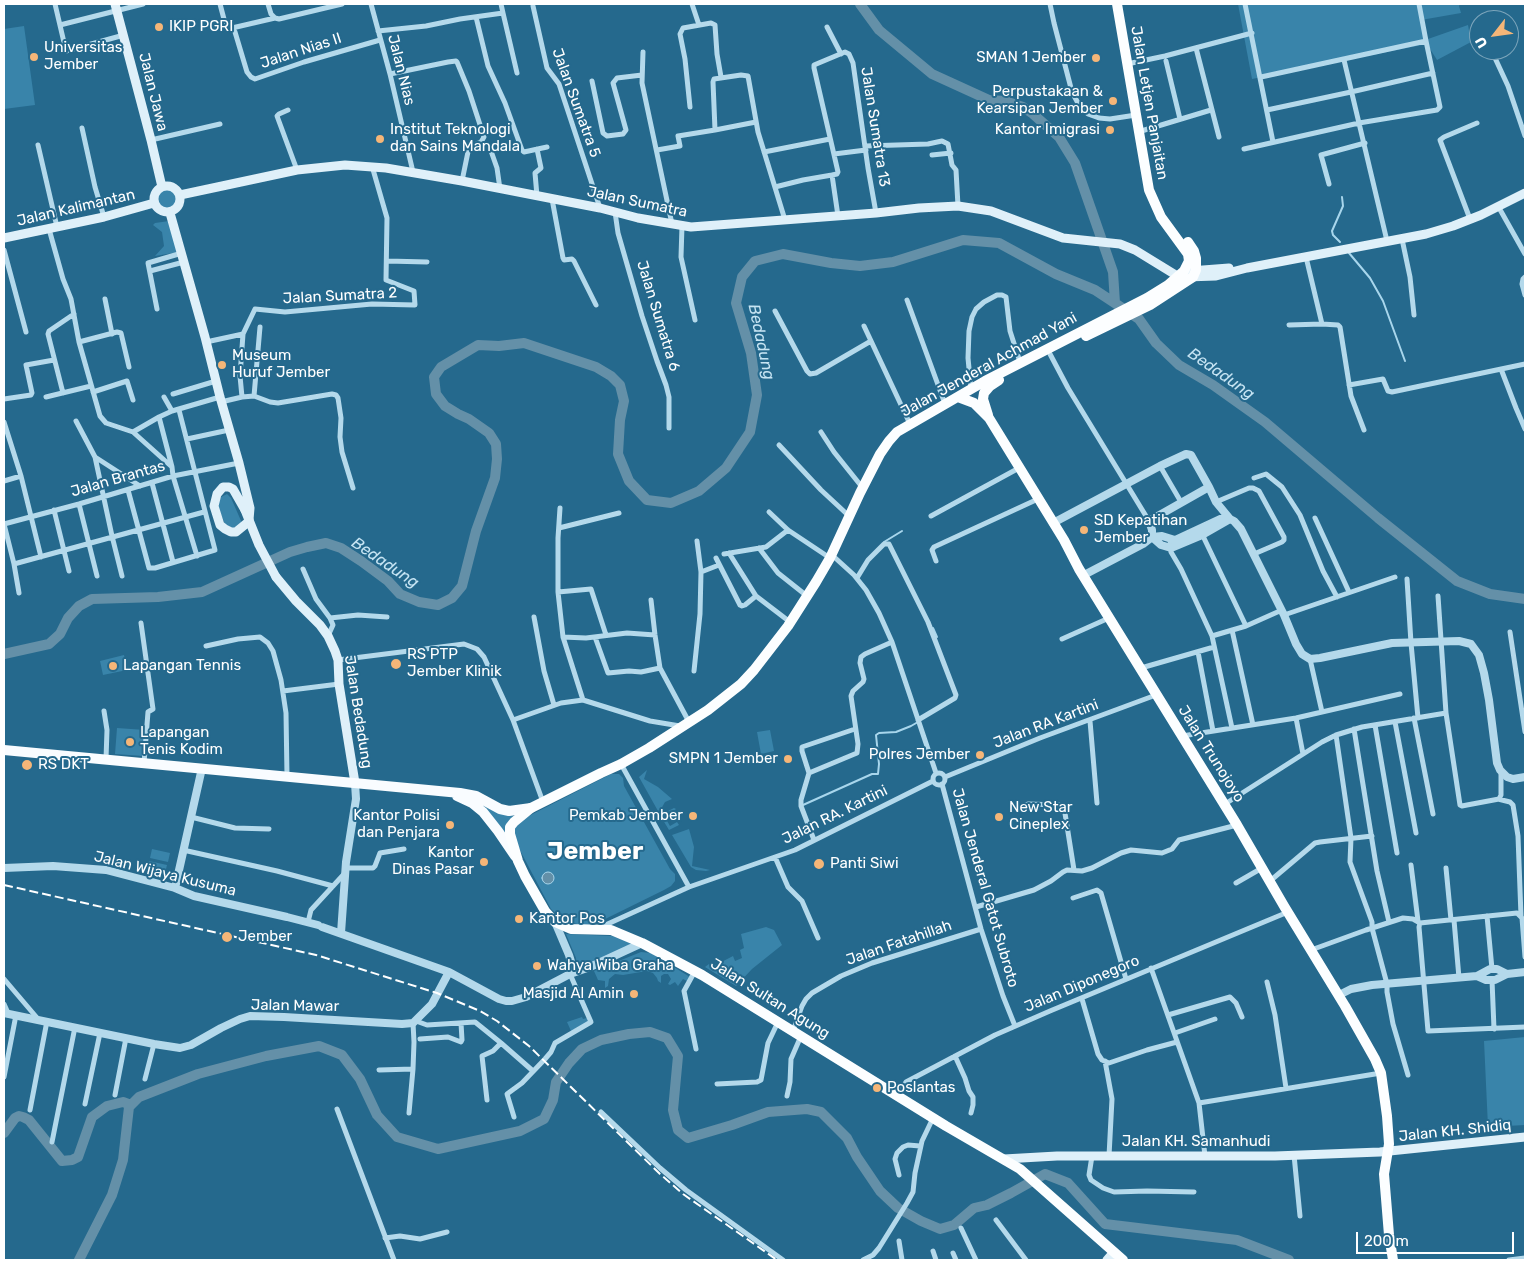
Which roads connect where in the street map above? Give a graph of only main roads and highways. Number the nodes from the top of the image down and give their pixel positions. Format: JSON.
{"nodes":[{"id":1,"x":1117,"y":4,"type":"edge"},
{"id":2,"x":116,"y":7,"type":"edge"},
{"id":3,"x":162,"y":187,"type":"junction"},
{"id":4,"x":1525,"y":193,"type":"edge"},
{"id":5,"x":180,"y":195,"type":"junction"},
{"id":6,"x":154,"y":203,"type":"junction"},
{"id":7,"x":1155,"y":206,"type":"junction"},
{"id":8,"x":170,"y":213,"type":"junction"},
{"id":9,"x":4,"y":238,"type":"edge"},
{"id":10,"x":1185,"y":273,"type":"junction"},
{"id":11,"x":1096,"y":328,"type":"junction"},
{"id":12,"x":958,"y":397,"type":"junction"},
{"id":13,"x":989,"y":418,"type":"junction"},
{"id":14,"x":4,"y":750,"type":"edge"},
{"id":15,"x":355,"y":783,"type":"junction"},
{"id":16,"x":446,"y":792,"type":"junction"},
{"id":17,"x":531,"y":808,"type":"junction"},
{"id":18,"x":518,"y":861,"type":"junction"},
{"id":19,"x":1525,"y":1138,"type":"edge"},
{"id":20,"x":1388,"y":1152,"type":"junction"},
{"id":21,"x":1004,"y":1159,"type":"junction"},
{"id":22,"x":1114,"y":1252,"type":"junction"},
{"id":23,"x":1107,"y":1260,"type":"edge"},
{"id":24,"x":1124,"y":1260,"type":"edge"},
{"id":25,"x":1393,"y":1260,"type":"edge"}],
"edges":[{"from":1,"to":7,"type":"highway","name":"Jalan Letjen Panjaitan"},
{"from":2,"to":3,"type":"main road","name":"Jalan Jawa"},
{"from":3,"to":5,"type":"main road"},
{"from":3,"to":6,"type":"main road"},
{"from":4,"to":10,"type":"main road"},
{"from":5,"to":8,"type":"main road"},
{"from":5,"to":10,"type":"main road","name":"Jalan Sumatra"},
{"from":6,"to":8,"type":"main road"},
{"from":6,"to":9,"type":"main road","name":"Jalan Kalimantan"},
{"from":7,"to":10,"type":"highway"},
{"from":7,"to":10,"type":"highway"},
{"from":8,"to":15,"type":"main road","name":"Jalan Bedadung","bridge":true},
{"from":10,"to":11,"type":"highway","name":"Jalan Jenderal Achmad Yani"},
{"from":11,"to":12,"type":"highway","name":"Jalan Jenderal Achmad Yani"},
{"from":11,"to":13,"type":"highway","name":"Jalan Jenderal Achmad Yani"},
{"from":12,"to":13,"type":"highway","name":"Jalan Trunojoyo"},
{"from":12,"to":17,"type":"highway","name":"Jalan Jenderal Achmad Yani"},
{"from":13,"to":20,"type":"highway","name":"Jalan Trunojoyo"},
{"from":14,"to":15,"type":"main road"},
{"from":15,"to":16,"type":"main road"},
{"from":16,"to":17,"type":"main road"},
{"from":16,"to":18,"type":"main road"},
{"from":17,"to":18,"type":"highway","name":"Jalan Jenderal Achmad Yani"},
{"from":18,"to":21,"type":"highway","name":"Jalan Sultan Agung"},
{"from":19,"to":20,"type":"main road","name":"Jalan KH. Shidiq"},
{"from":20,"to":21,"type":"main road","name":"Jalan KH. Samanhudi"},
{"from":20,"to":25,"type":"highway","name":"Jalan Trunojoyo"},
{"from":21,"to":22,"type":"highway","name":"Jalan Sultan Agung"},
{"from":22,"to":23,"type":"main road"},
{"from":22,"to":24,"type":"highway","name":"Jalan Sultan Agung"}]}
